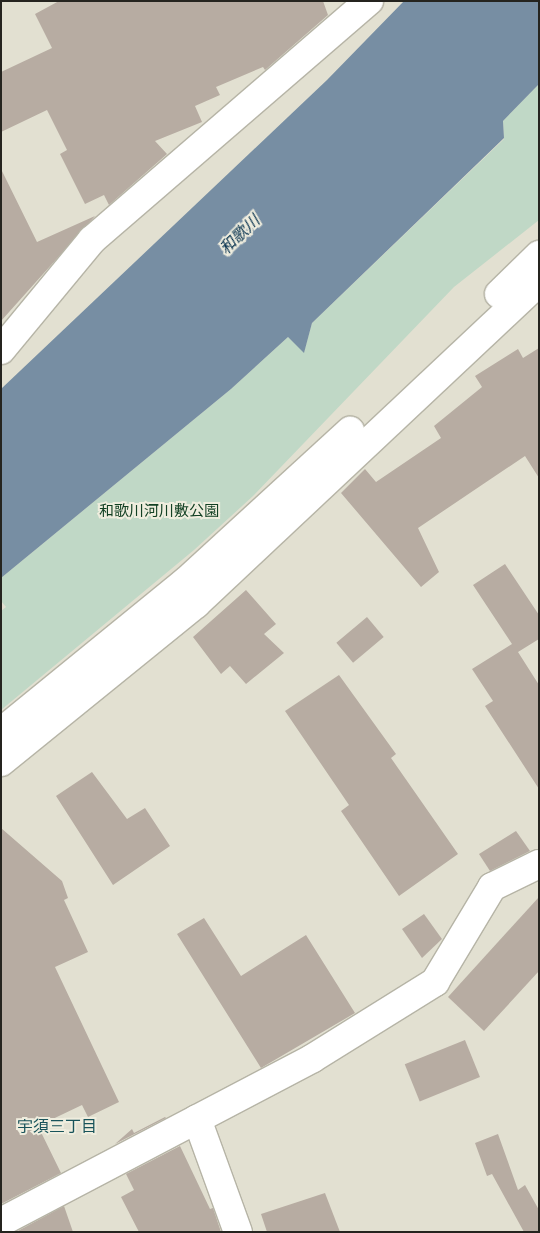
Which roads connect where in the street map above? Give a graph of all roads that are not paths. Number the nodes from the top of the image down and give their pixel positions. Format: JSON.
{"nodes":[{"id":1,"x":369,"y":1,"type":"edge"},
{"id":2,"x":539,"y":255,"type":"edge"},
{"id":3,"x":539,"y":282,"type":"edge"},
{"id":4,"x":1,"y":350,"type":"edge"},
{"id":5,"x":1,"y":732,"type":"edge"},
{"id":6,"x":1,"y":762,"type":"edge"},
{"id":7,"x":539,"y":864,"type":"edge"},
{"id":8,"x":197,"y":1119,"type":"junction"},
{"id":9,"x":1,"y":1222,"type":"edge"},
{"id":10,"x":238,"y":1232,"type":"edge"}],
"edges":[{"from":1,"to":4,"type":"street"},
{"from":2,"to":5,"type":"street"},
{"from":3,"to":6,"type":"street"},
{"from":7,"to":8,"type":"street"},
{"from":8,"to":9,"type":"street"},
{"from":8,"to":10,"type":"street"}]}
